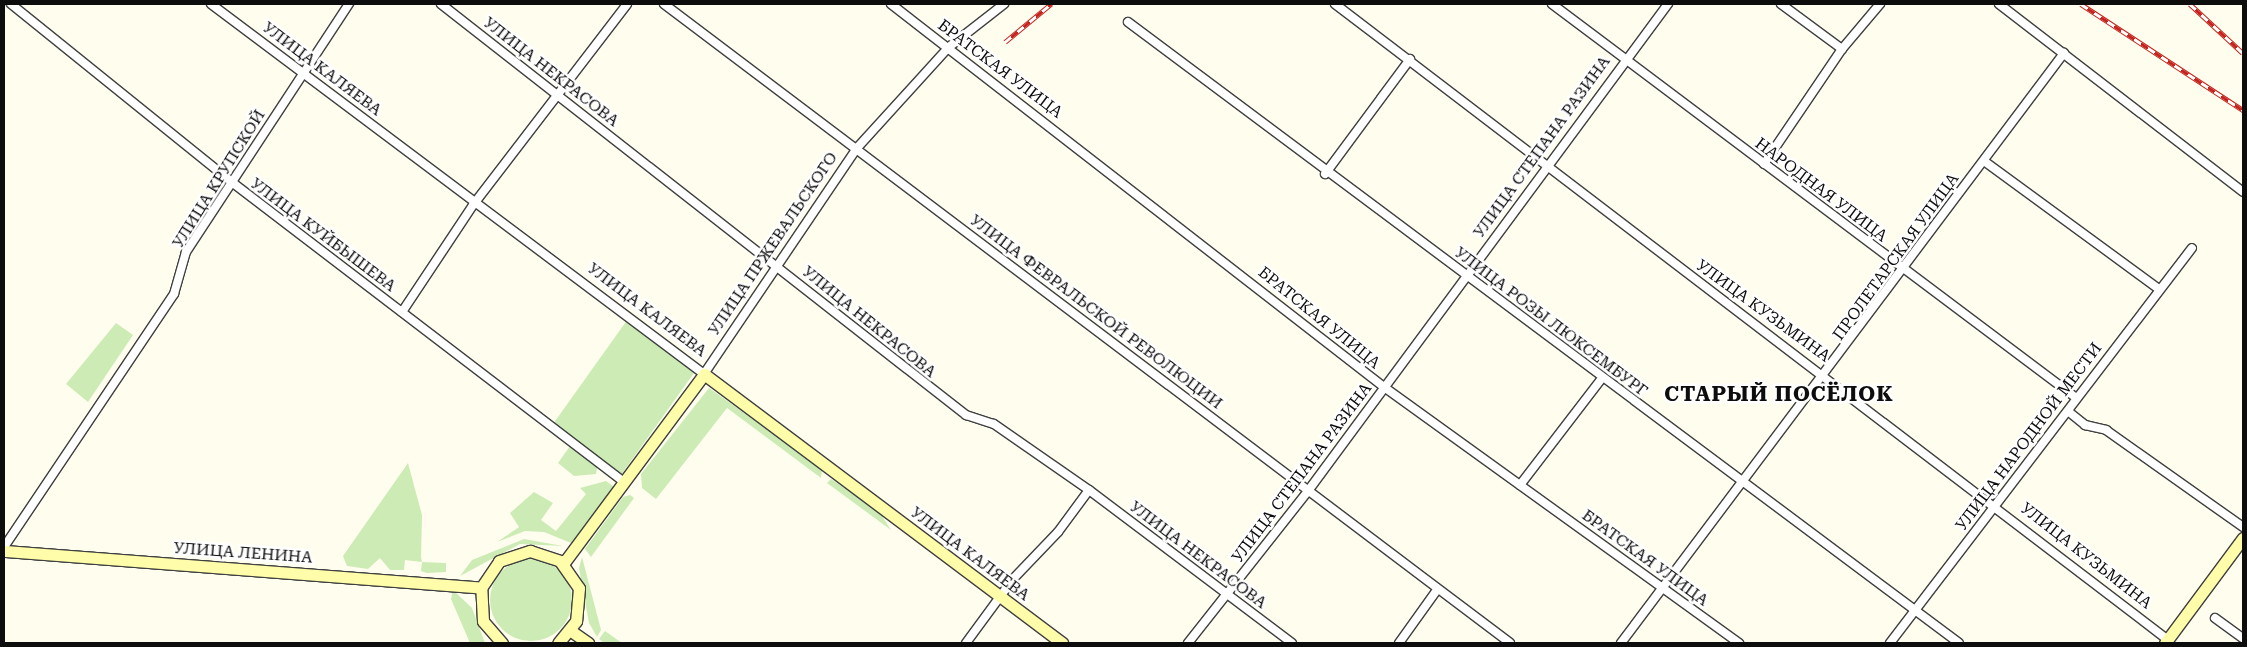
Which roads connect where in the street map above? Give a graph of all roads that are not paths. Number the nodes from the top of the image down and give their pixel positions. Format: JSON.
{"nodes":[{"id":1,"x":10,"y":4,"type":"edge"},
{"id":2,"x":211,"y":4,"type":"edge"},
{"id":3,"x":349,"y":4,"type":"edge"},
{"id":4,"x":441,"y":4,"type":"edge"},
{"id":5,"x":627,"y":4,"type":"edge"},
{"id":6,"x":664,"y":4,"type":"edge"},
{"id":7,"x":891,"y":4,"type":"edge"},
{"id":8,"x":1004,"y":4,"type":"edge"},
{"id":9,"x":1335,"y":4,"type":"edge"},
{"id":10,"x":1552,"y":4,"type":"edge"},
{"id":11,"x":1668,"y":4,"type":"edge"},
{"id":12,"x":1781,"y":4,"type":"edge"},
{"id":13,"x":1880,"y":4,"type":"edge"},
{"id":14,"x":1999,"y":4,"type":"edge"},
{"id":15,"x":1128,"y":22,"type":"dead end"},
{"id":16,"x":949,"y":47,"type":"junction"},
{"id":17,"x":1842,"y":49,"type":"junction"},
{"id":18,"x":2064,"y":53,"type":"junction"},
{"id":19,"x":1625,"y":57,"type":"junction"},
{"id":20,"x":1410,"y":59,"type":"junction"},
{"id":21,"x":301,"y":74,"type":"junction"},
{"id":22,"x":558,"y":95,"type":"junction"},
{"id":23,"x":857,"y":148,"type":"junction"},
{"id":24,"x":1984,"y":161,"type":"junction"},
{"id":25,"x":1764,"y":164,"type":"junction"},
{"id":26,"x":1544,"y":166,"type":"junction"},
{"id":27,"x":1325,"y":174,"type":"junction"},
{"id":28,"x":233,"y":183,"type":"junction"},
{"id":29,"x":2243,"y":192,"type":"edge"},
{"id":30,"x":474,"y":205,"type":"junction"},
{"id":31,"x":2192,"y":248,"type":"dead end"},
{"id":32,"x":780,"y":267,"type":"junction"},
{"id":33,"x":1906,"y":270,"type":"junction"},
{"id":34,"x":1466,"y":275,"type":"junction"},
{"id":35,"x":2158,"y":289,"type":"junction"},
{"id":36,"x":402,"y":312,"type":"junction"},
{"id":37,"x":704,"y":374,"type":"junction"},
{"id":38,"x":1824,"y":376,"type":"junction"},
{"id":39,"x":1602,"y":378,"type":"junction"},
{"id":40,"x":1384,"y":387,"type":"junction"},
{"id":41,"x":2075,"y":397,"type":"junction"},
{"id":42,"x":2069,"y":412,"type":"junction"},
{"id":43,"x":624,"y":482,"type":"junction"},
{"id":44,"x":1747,"y":482,"type":"junction"},
{"id":45,"x":1520,"y":485,"type":"junction"},
{"id":46,"x":1089,"y":490,"type":"junction"},
{"id":47,"x":1308,"y":491,"type":"junction"},
{"id":48,"x":1995,"y":506,"type":"junction"},
{"id":49,"x":2243,"y":527,"type":"edge"},
{"id":50,"x":2243,"y":538,"type":"edge"},
{"id":51,"x":4,"y":547,"type":"edge"},
{"id":52,"x":4,"y":551,"type":"edge"},
{"id":53,"x":563,"y":564,"type":"junction"},
{"id":54,"x":1663,"y":586,"type":"junction"},
{"id":55,"x":481,"y":588,"type":"junction"},
{"id":56,"x":1437,"y":590,"type":"junction"},
{"id":57,"x":1227,"y":595,"type":"junction"},
{"id":58,"x":1000,"y":597,"type":"junction"},
{"id":59,"x":1915,"y":610,"type":"junction"},
{"id":60,"x":2215,"y":618,"type":"dead end"},
{"id":61,"x":571,"y":631,"type":"junction"},
{"id":62,"x":2243,"y":638,"type":"edge"},
{"id":63,"x":2169,"y":642,"type":"edge"},
{"id":64,"x":502,"y":643,"type":"edge"},
{"id":65,"x":558,"y":643,"type":"edge"},
{"id":66,"x":588,"y":643,"type":"edge"},
{"id":67,"x":966,"y":643,"type":"edge"},
{"id":68,"x":1062,"y":643,"type":"edge"},
{"id":69,"x":1188,"y":643,"type":"edge"},
{"id":70,"x":1292,"y":643,"type":"edge"},
{"id":71,"x":1399,"y":643,"type":"edge"},
{"id":72,"x":1510,"y":643,"type":"edge"},
{"id":73,"x":1621,"y":643,"type":"edge"},
{"id":74,"x":1739,"y":643,"type":"edge"},
{"id":75,"x":1890,"y":643,"type":"edge"},
{"id":76,"x":1959,"y":643,"type":"edge"}],
"edges":[{"from":1,"to":28,"type":"street","name":"УЛИЦА КУЙБЫШЕВА"},
{"from":2,"to":21,"type":"street","name":"УЛИЦА КАЛЯЕВА"},
{"from":3,"to":21,"type":"street","name":"УЛИЦА КРУПСКОЙ"},
{"from":4,"to":22,"type":"street","name":"УЛИЦА НЕКРАСОВА"},
{"from":5,"to":22,"type":"street"},
{"from":6,"to":23,"type":"street","name":"УЛИЦА ФЕВРАЛЬСКОЙ РЕВОЛЮЦИИ"},
{"from":7,"to":16,"type":"street","name":"БРАТСКАЯ УЛИЦА"},
{"from":8,"to":16,"type":"street","name":"УЛИЦА ПРЖЕВАЛЬСКОГО"},
{"from":9,"to":20,"type":"street","name":"УЛИЦА КУЗЬМИНА"},
{"from":10,"to":19,"type":"street","name":"НАРОДНАЯ УЛИЦА"},
{"from":11,"to":19,"type":"street","name":"УЛИЦА СТЕПАНА РАЗИНА"},
{"from":12,"to":17,"type":"street"},
{"from":13,"to":17,"type":"street"},
{"from":14,"to":18,"type":"street"},
{"from":15,"to":27,"type":"street","name":"УЛИЦА РОЗЫ ЛЮКСЕМБУРГ"},
{"from":16,"to":23,"type":"street","name":"УЛИЦА ПРЖЕВАЛЬСКОГО"},
{"from":16,"to":40,"type":"street","name":"БРАТСКАЯ УЛИЦА"},
{"from":17,"to":25,"type":"street"},
{"from":18,"to":24,"type":"street","name":"ПРОЛЕТАРСКАЯ УЛИЦА"},
{"from":18,"to":29,"type":"street"},
{"from":19,"to":25,"type":"street","name":"НАРОДНАЯ УЛИЦА"},
{"from":19,"to":26,"type":"street","name":"УЛИЦА СТЕПАНА РАЗИНА"},
{"from":20,"to":26,"type":"street","name":"УЛИЦА КУЗЬМИНА"},
{"from":20,"to":27,"type":"street"},
{"from":21,"to":28,"type":"street","name":"УЛИЦА КРУПСКОЙ"},
{"from":21,"to":30,"type":"street","name":"УЛИЦА КАЛЯЕВА"},
{"from":22,"to":30,"type":"street"},
{"from":22,"to":32,"type":"street","name":"УЛИЦА НЕКРАСОВА"},
{"from":23,"to":32,"type":"street","name":"УЛИЦА ПРЖЕВАЛЬСКОГО"},
{"from":23,"to":47,"type":"street","name":"УЛИЦА ФЕВРАЛЬСКОЙ РЕВОЛЮЦИИ"},
{"from":24,"to":33,"type":"street","name":"ПРОЛЕТАРСКАЯ УЛИЦА"},
{"from":24,"to":35,"type":"street"},
{"from":25,"to":33,"type":"street","name":"НАРОДНАЯ УЛИЦА"},
{"from":26,"to":34,"type":"street","name":"УЛИЦА СТЕПАНА РАЗИНА"},
{"from":26,"to":38,"type":"street","name":"УЛИЦА КУЗЬМИНА"},
{"from":27,"to":34,"type":"street","name":"УЛИЦА РОЗЫ ЛЮКСЕМБУРГ"},
{"from":28,"to":36,"type":"street","name":"УЛИЦА КУЙБЫШЕВА"},
{"from":28,"to":51,"type":"street","name":"УЛИЦА КРУПСКОЙ"},
{"from":30,"to":36,"type":"street"},
{"from":30,"to":37,"type":"street","name":"УЛИЦА КАЛЯЕВА"},
{"from":31,"to":35,"type":"street","name":"УЛИЦА НАРОДНОЙ МЕСТИ"},
{"from":32,"to":37,"type":"street","name":"УЛИЦА ПРЖЕВАЛЬСКОГО"},
{"from":32,"to":46,"type":"street","name":"УЛИЦА НЕКРАСОВА"},
{"from":33,"to":38,"type":"street","name":"ПРОЛЕТАРСКАЯ УЛИЦА"},
{"from":33,"to":41,"type":"street","name":"НАРОДНАЯ УЛИЦА"},
{"from":34,"to":39,"type":"street","name":"УЛИЦА РОЗЫ ЛЮКСЕМБУРГ"},
{"from":34,"to":40,"type":"street","name":"УЛИЦА СТЕПАНА РАЗИНА"},
{"from":35,"to":41,"type":"street","name":"УЛИЦА НАРОДНОЙ МЕСТИ"},
{"from":36,"to":43,"type":"street","name":"УЛИЦА КУЙБЫШЕВА"},
{"from":37,"to":43,"type":"street","name":"УЛИЦА ПРЖЕВАЛЬСКОГО"},
{"from":37,"to":58,"type":"street","name":"УЛИЦА КАЛЯЕВА"},
{"from":38,"to":44,"type":"street","name":"ПРОЛЕТАРСКАЯ УЛИЦА"},
{"from":38,"to":48,"type":"street","name":"УЛИЦА КУЗЬМИНА"},
{"from":39,"to":44,"type":"street","name":"УЛИЦА РОЗЫ ЛЮКСЕМБУРГ"},
{"from":39,"to":45,"type":"street"},
{"from":40,"to":45,"type":"street","name":"БРАТСКАЯ УЛИЦА"},
{"from":40,"to":47,"type":"street","name":"УЛИЦА СТЕПАНА РАЗИНА"},
{"from":41,"to":42,"type":"street","name":"УЛИЦА НАРОДНОЙ МЕСТИ"},
{"from":42,"to":48,"type":"street","name":"УЛИЦА НАРОДНОЙ МЕСТИ"},
{"from":42,"to":49,"type":"street"},
{"from":43,"to":53,"type":"street","name":"УЛИЦА ПРЖЕВАЛЬСКОГО"},
{"from":44,"to":54,"type":"street","name":"ПРОЛЕТАРСКАЯ УЛИЦА"},
{"from":44,"to":59,"type":"street","name":"УЛИЦА РОЗЫ ЛЮКСЕМБУРГ"},
{"from":45,"to":54,"type":"street","name":"БРАТСКАЯ УЛИЦА"},
{"from":46,"to":57,"type":"street","name":"УЛИЦА НЕКРАСОВА"},
{"from":46,"to":58,"type":"street"},
{"from":47,"to":56,"type":"street","name":"УЛИЦА ФЕВРАЛЬСКОЙ РЕВОЛЮЦИИ"},
{"from":47,"to":57,"type":"street","name":"УЛИЦА СТЕПАНА РАЗИНА"},
{"from":48,"to":59,"type":"street","name":"УЛИЦА НАРОДНОЙ МЕСТИ"},
{"from":48,"to":63,"type":"street","name":"УЛИЦА КУЗЬМИНА"},
{"from":50,"to":63,"type":"street"},
{"from":52,"to":55,"type":"street","name":"УЛИЦА ЛЕНИНА"},
{"from":53,"to":55,"type":"street"},
{"from":53,"to":61,"type":"street"},
{"from":54,"to":73,"type":"street","name":"ПРОЛЕТАРСКАЯ УЛИЦА"},
{"from":54,"to":74,"type":"street","name":"БРАТСКАЯ УЛИЦА"},
{"from":55,"to":64,"type":"street"},
{"from":56,"to":71,"type":"street"},
{"from":56,"to":72,"type":"street","name":"УЛИЦА ФЕВРАЛЬСКОЙ РЕВОЛЮЦИИ"},
{"from":57,"to":69,"type":"street","name":"УЛИЦА СТЕПАНА РАЗИНА"},
{"from":57,"to":70,"type":"street","name":"УЛИЦА НЕКРАСОВА"},
{"from":58,"to":67,"type":"street"},
{"from":58,"to":68,"type":"street","name":"УЛИЦА КАЛЯЕВА"},
{"from":59,"to":75,"type":"street","name":"УЛИЦА НАРОДНОЙ МЕСТИ"},
{"from":59,"to":76,"type":"street","name":"УЛИЦА РОЗЫ ЛЮКСЕМБУРГ"},
{"from":60,"to":62,"type":"street"},
{"from":61,"to":65,"type":"street"},
{"from":61,"to":66,"type":"street"}]}
